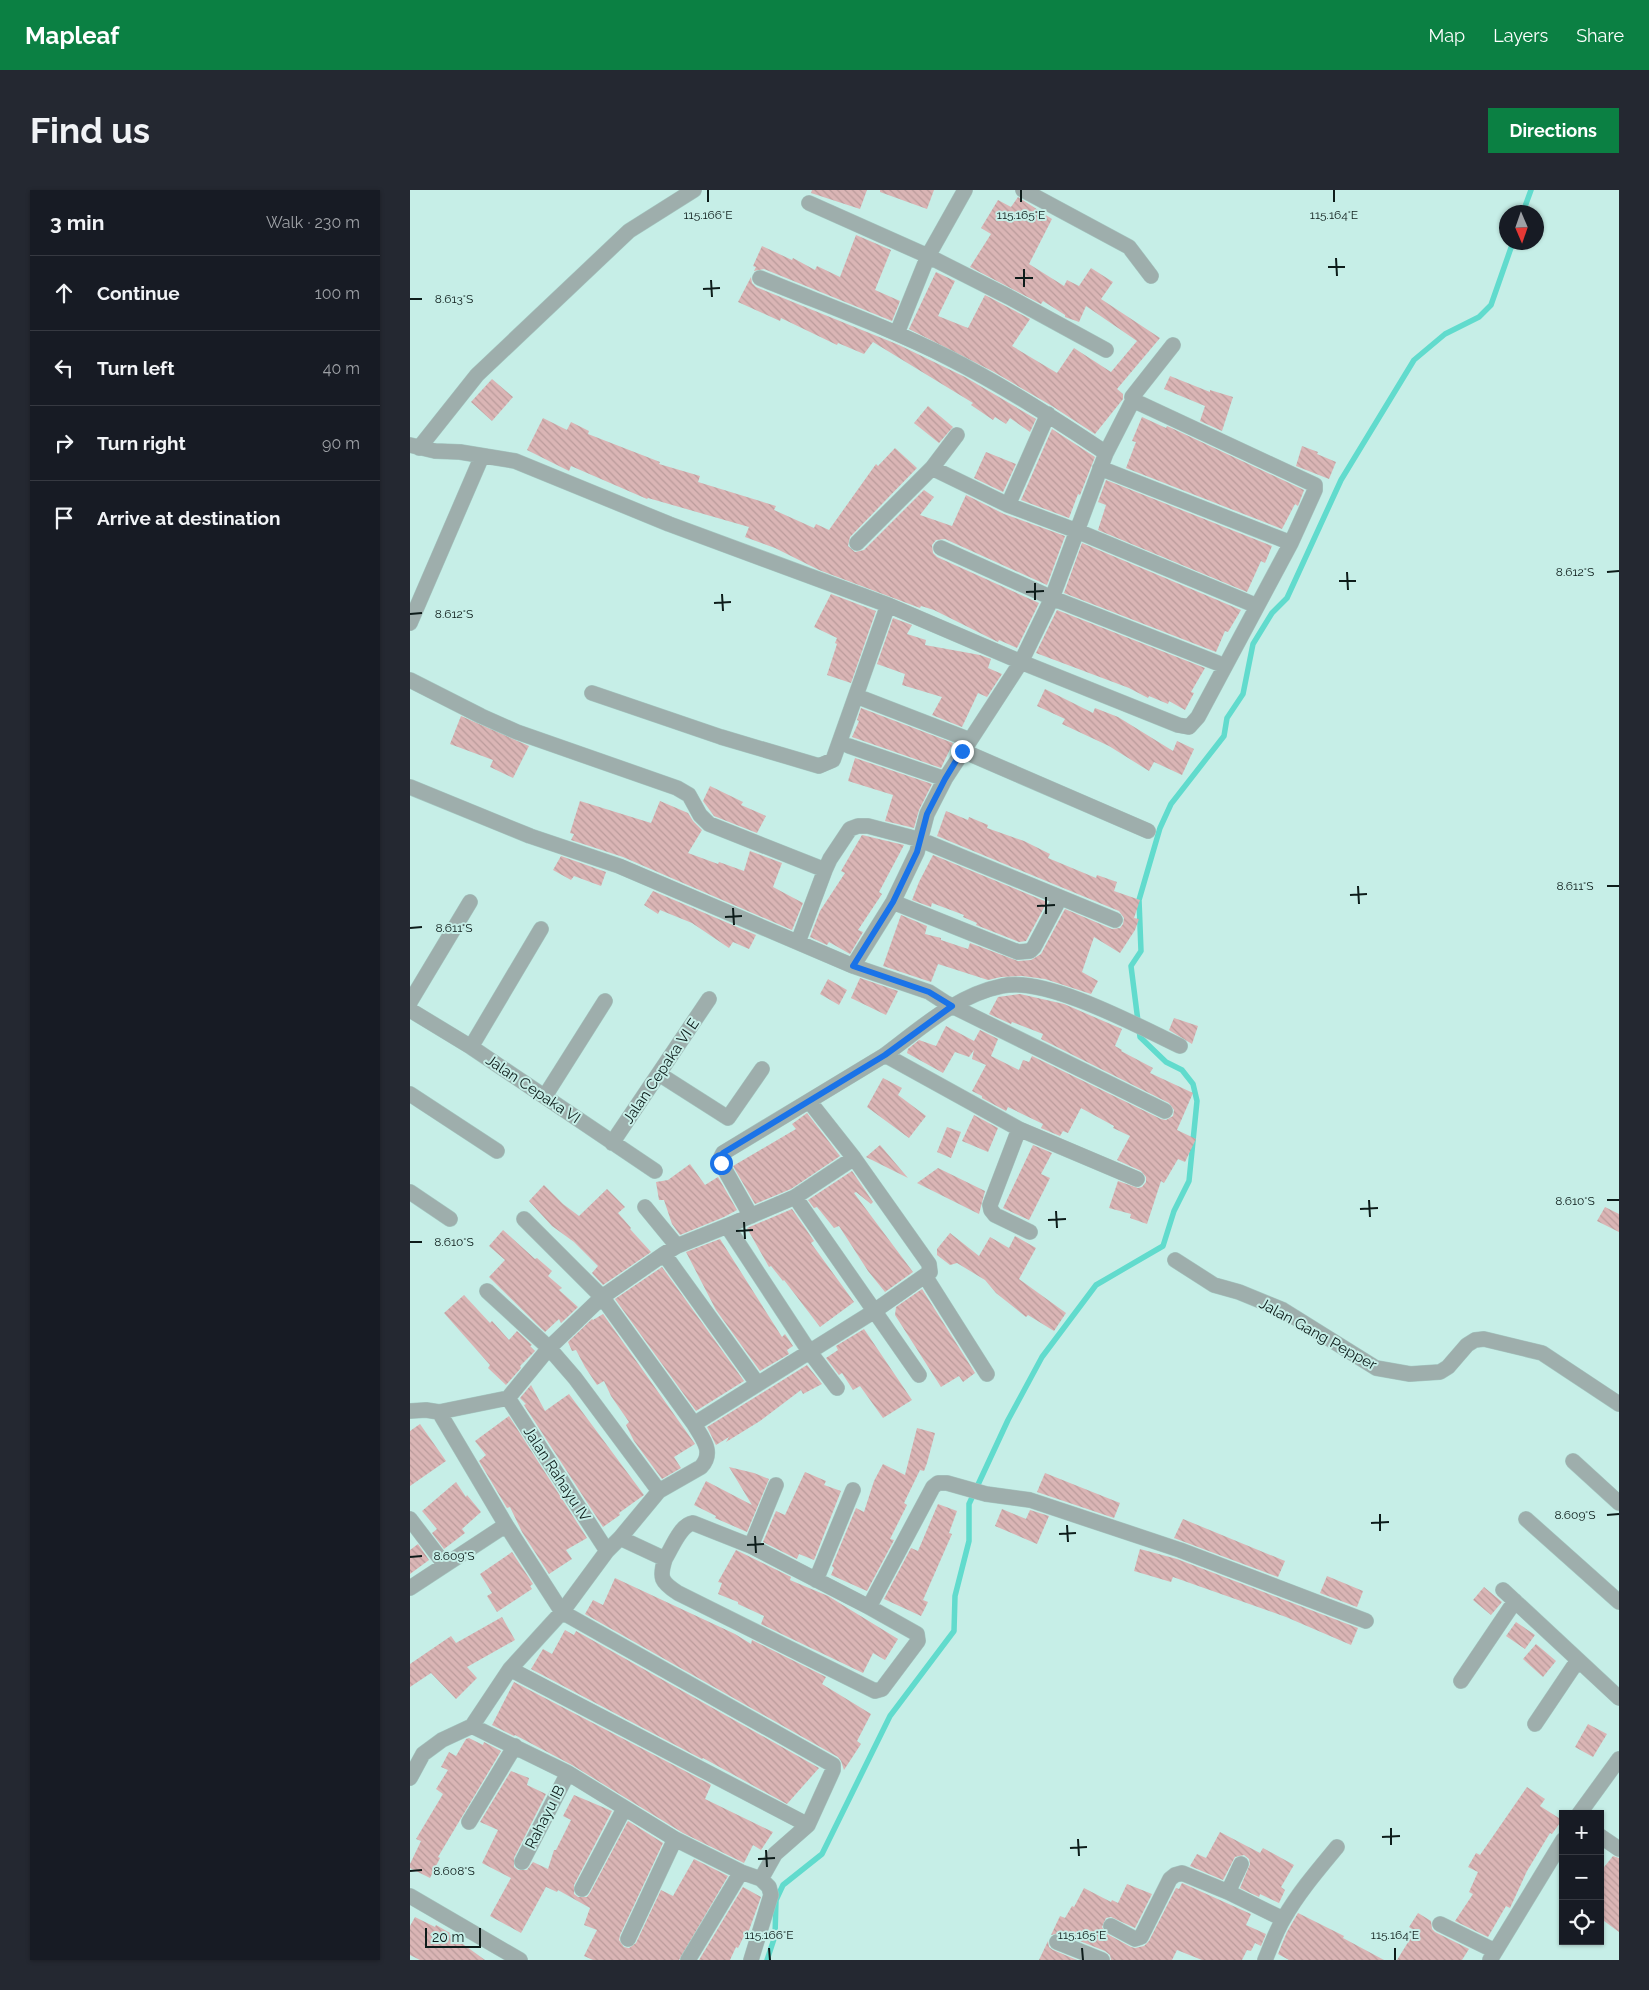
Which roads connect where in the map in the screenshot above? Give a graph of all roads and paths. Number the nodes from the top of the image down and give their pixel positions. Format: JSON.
{"nodes":[{"id":1,"x":694,"y":190,"type":"edge"},
{"id":2,"x":1023,"y":190,"type":"edge"},
{"id":3,"x":962,"y":191,"type":"edge"},
{"id":4,"x":810,"y":203,"type":"dead end"},
{"id":5,"x":928,"y":256,"type":"junction"},
{"id":6,"x":1151,"y":276,"type":"dead end"},
{"id":7,"x":760,"y":278,"type":"dead end"},
{"id":8,"x":897,"y":333,"type":"junction"},
{"id":9,"x":1173,"y":345,"type":"dead end"},
{"id":10,"x":1106,"y":350,"type":"dead end"},
{"id":11,"x":1133,"y":403,"type":"junction"},
{"id":12,"x":1048,"y":414,"type":"junction"},
{"id":13,"x":957,"y":435,"type":"dead end"},
{"id":14,"x":415,"y":446,"type":"edge"},
{"id":15,"x":1106,"y":452,"type":"junction"},
{"id":16,"x":482,"y":456,"type":"junction"},
{"id":17,"x":932,"y":468,"type":"junction"},
{"id":18,"x":1100,"y":468,"type":"junction"},
{"id":19,"x":1008,"y":505,"type":"junction"},
{"id":20,"x":1077,"y":532,"type":"junction"},
{"id":21,"x":857,"y":543,"type":"dead end"},
{"id":22,"x":1291,"y":543,"type":"junction"},
{"id":23,"x":941,"y":548,"type":"dead end"},
{"id":24,"x":1052,"y":598,"type":"junction"},
{"id":25,"x":888,"y":605,"type":"junction"},
{"id":26,"x":1257,"y":606,"type":"junction"},
{"id":27,"x":410,"y":623,"type":"edge"},
{"id":28,"x":1021,"y":662,"type":"junction"},
{"id":29,"x":1225,"y":666,"type":"junction"},
{"id":30,"x":410,"y":680,"type":"edge"},
{"id":31,"x":592,"y":693,"type":"dead end"},
{"id":32,"x":864,"y":699,"type":"dead end"},
{"id":33,"x":849,"y":746,"type":"dead end"},
{"id":34,"x":966,"y":746,"type":"junction"},
{"id":35,"x":945,"y":779,"type":"junction"},
{"id":36,"x":410,"y":786,"type":"edge"},
{"id":37,"x":1148,"y":831,"type":"dead end"},
{"id":38,"x":921,"y":840,"type":"junction"},
{"id":39,"x":825,"y":870,"type":"junction"},
{"id":40,"x":1060,"y":898,"type":"junction"},
{"id":41,"x":470,"y":902,"type":"dead end"},
{"id":42,"x":893,"y":902,"type":"junction"},
{"id":43,"x":1115,"y":920,"type":"dead end"},
{"id":44,"x":541,"y":929,"type":"dead end"},
{"id":45,"x":798,"y":942,"type":"junction"},
{"id":46,"x":853,"y":966,"type":"junction"},
{"id":47,"x":709,"y":999,"type":"dead end"},
{"id":48,"x":605,"y":1001,"type":"dead end"},
{"id":49,"x":410,"y":1002,"type":"edge"},
{"id":50,"x":949,"y":1004,"type":"junction"},
{"id":51,"x":410,"y":1010,"type":"edge"},
{"id":52,"x":1180,"y":1046,"type":"dead end"},
{"id":53,"x":471,"y":1047,"type":"junction"},
{"id":54,"x":885,"y":1055,"type":"junction"},
{"id":55,"x":762,"y":1069,"type":"dead end"},
{"id":56,"x":659,"y":1074,"type":"junction"},
{"id":57,"x":410,"y":1094,"type":"edge"},
{"id":58,"x":545,"y":1096,"type":"junction"},
{"id":59,"x":809,"y":1101,"type":"junction"},
{"id":60,"x":1165,"y":1110,"type":"dead end"},
{"id":61,"x":1019,"y":1128,"type":"junction"},
{"id":62,"x":612,"y":1143,"type":"junction"},
{"id":63,"x":497,"y":1152,"type":"dead end"},
{"id":64,"x":854,"y":1158,"type":"junction"},
{"id":65,"x":655,"y":1171,"type":"dead end"},
{"id":66,"x":1137,"y":1179,"type":"dead end"},
{"id":67,"x":410,"y":1192,"type":"edge"},
{"id":68,"x":795,"y":1197,"type":"junction"},
{"id":69,"x":645,"y":1207,"type":"dead end"},
{"id":70,"x":751,"y":1216,"type":"junction"},
{"id":71,"x":450,"y":1219,"type":"dead end"},
{"id":72,"x":524,"y":1219,"type":"dead end"},
{"id":73,"x":727,"y":1226,"type":"junction"},
{"id":74,"x":1030,"y":1232,"type":"dead end"},
{"id":75,"x":670,"y":1250,"type":"junction"},
{"id":76,"x":1175,"y":1260,"type":"dead end"},
{"id":77,"x":925,"y":1276,"type":"junction"},
{"id":78,"x":487,"y":1291,"type":"dead end"},
{"id":79,"x":602,"y":1297,"type":"junction"},
{"id":80,"x":873,"y":1312,"type":"junction"},
{"id":81,"x":549,"y":1348,"type":"junction"},
{"id":82,"x":809,"y":1352,"type":"junction"},
{"id":83,"x":987,"y":1374,"type":"dead end"},
{"id":84,"x":919,"y":1375,"type":"dead end"},
{"id":85,"x":757,"y":1383,"type":"junction"},
{"id":86,"x":837,"y":1388,"type":"dead end"},
{"id":87,"x":508,"y":1398,"type":"junction"},
{"id":88,"x":1619,"y":1404,"type":"edge"},
{"id":89,"x":410,"y":1411,"type":"edge"},
{"id":90,"x":439,"y":1412,"type":"junction"},
{"id":91,"x":694,"y":1424,"type":"junction"},
{"id":92,"x":1573,"y":1461,"type":"dead end"},
{"id":93,"x":776,"y":1485,"type":"dead end"},
{"id":94,"x":853,"y":1490,"type":"dead end"},
{"id":95,"x":659,"y":1491,"type":"junction"},
{"id":96,"x":1619,"y":1503,"type":"edge"},
{"id":97,"x":410,"y":1518,"type":"edge"},
{"id":98,"x":1526,"y":1520,"type":"dead end"},
{"id":99,"x":506,"y":1525,"type":"junction"},
{"id":100,"x":620,"y":1538,"type":"junction"},
{"id":101,"x":751,"y":1546,"type":"junction"},
{"id":102,"x":607,"y":1551,"type":"junction"},
{"id":103,"x":665,"y":1559,"type":"junction"},
{"id":104,"x":445,"y":1565,"type":"junction"},
{"id":105,"x":816,"y":1580,"type":"junction"},
{"id":106,"x":410,"y":1588,"type":"edge"},
{"id":107,"x":1503,"y":1590,"type":"dead end"},
{"id":108,"x":1515,"y":1601,"type":"junction"},
{"id":109,"x":1619,"y":1602,"type":"edge"},
{"id":110,"x":870,"y":1607,"type":"junction"},
{"id":111,"x":562,"y":1612,"type":"junction"},
{"id":112,"x":1366,"y":1621,"type":"dead end"},
{"id":113,"x":1578,"y":1660,"type":"junction"},
{"id":114,"x":510,"y":1669,"type":"junction"},
{"id":115,"x":1461,"y":1681,"type":"dead end"},
{"id":116,"x":1619,"y":1698,"type":"edge"},
{"id":117,"x":1535,"y":1724,"type":"dead end"},
{"id":118,"x":472,"y":1726,"type":"junction"},
{"id":119,"x":515,"y":1746,"type":"junction"},
{"id":120,"x":1619,"y":1759,"type":"edge"},
{"id":121,"x":568,"y":1773,"type":"junction"},
{"id":122,"x":410,"y":1778,"type":"edge"},
{"id":123,"x":624,"y":1809,"type":"junction"},
{"id":124,"x":1582,"y":1810,"type":"edge"},
{"id":125,"x":469,"y":1822,"type":"dead end"},
{"id":126,"x":808,"y":1825,"type":"junction"},
{"id":127,"x":675,"y":1839,"type":"junction"},
{"id":128,"x":1604,"y":1839,"type":"edge"},
{"id":129,"x":1337,"y":1847,"type":"dead end"},
{"id":130,"x":1559,"y":1847,"type":"edge"},
{"id":131,"x":1619,"y":1849,"type":"edge"},
{"id":132,"x":522,"y":1862,"type":"dead end"},
{"id":133,"x":1241,"y":1864,"type":"dead end"},
{"id":134,"x":741,"y":1872,"type":"junction"},
{"id":135,"x":761,"y":1879,"type":"junction"},
{"id":136,"x":582,"y":1889,"type":"dead end"},
{"id":137,"x":1228,"y":1892,"type":"junction"},
{"id":138,"x":410,"y":1896,"type":"edge"},
{"id":139,"x":1283,"y":1919,"type":"junction"},
{"id":140,"x":1440,"y":1924,"type":"dead end"},
{"id":141,"x":1110,"y":1926,"type":"dead end"},
{"id":142,"x":628,"y":1939,"type":"dead end"},
{"id":143,"x":1057,"y":1942,"type":"dead end"},
{"id":144,"x":1493,"y":1956,"type":"edge"},
{"id":145,"x":520,"y":1960,"type":"edge"},
{"id":146,"x":688,"y":1960,"type":"edge"},
{"id":147,"x":751,"y":1960,"type":"edge"},
{"id":148,"x":1102,"y":1960,"type":"edge"},
{"id":149,"x":1265,"y":1960,"type":"edge"}],
"edges":[{"from":1,"to":14,"type":"street"},
{"from":2,"to":6,"type":"street"},
{"from":3,"to":5,"type":"street"},
{"from":4,"to":5,"type":"street"},
{"from":5,"to":8,"type":"street"},
{"from":5,"to":10,"type":"street"},
{"from":7,"to":8,"type":"street"},
{"from":8,"to":12,"type":"street"},
{"from":9,"to":11,"type":"street"},
{"from":11,"to":15,"type":"street"},
{"from":11,"to":22,"type":"street"},
{"from":12,"to":15,"type":"street"},
{"from":12,"to":19,"type":"street"},
{"from":13,"to":17,"type":"street"},
{"from":14,"to":16,"type":"street"},
{"from":15,"to":18,"type":"street"},
{"from":16,"to":25,"type":"street"},
{"from":16,"to":27,"type":"street"},
{"from":17,"to":19,"type":"street"},
{"from":17,"to":21,"type":"street"},
{"from":18,"to":20,"type":"street"},
{"from":18,"to":22,"type":"street"},
{"from":19,"to":20,"type":"street"},
{"from":20,"to":24,"type":"street"},
{"from":20,"to":26,"type":"street"},
{"from":22,"to":26,"type":"street"},
{"from":23,"to":24,"type":"street"},
{"from":24,"to":28,"type":"street"},
{"from":24,"to":29,"type":"street"},
{"from":25,"to":28,"type":"street"},
{"from":25,"to":31,"type":"street"},
{"from":26,"to":29,"type":"street"},
{"from":28,"to":29,"type":"street"},
{"from":28,"to":34,"type":"street"},
{"from":30,"to":39,"type":"street"},
{"from":32,"to":34,"type":"street"},
{"from":33,"to":35,"type":"street"},
{"from":34,"to":35,"type":"street"},
{"from":34,"to":37,"type":"street"},
{"from":35,"to":38,"type":"street"},
{"from":36,"to":45,"type":"street"},
{"from":38,"to":39,"type":"street"},
{"from":38,"to":40,"type":"street"},
{"from":38,"to":42,"type":"street"},
{"from":39,"to":45,"type":"street"},
{"from":40,"to":42,"type":"street"},
{"from":40,"to":43,"type":"street"},
{"from":41,"to":49,"type":"street"},
{"from":42,"to":46,"type":"street"},
{"from":44,"to":53,"type":"street"},
{"from":45,"to":46,"type":"street"},
{"from":46,"to":50,"type":"street"},
{"from":47,"to":56,"type":"street","name":"Jalan Cepaka VI E"},
{"from":48,"to":58,"type":"street"},
{"from":50,"to":52,"type":"street"},
{"from":50,"to":54,"type":"street"},
{"from":50,"to":60,"type":"street"},
{"from":51,"to":53,"type":"street","name":"Jalan Cepaka VI"},
{"from":53,"to":58,"type":"street","name":"Jalan Cepaka VI"},
{"from":54,"to":59,"type":"street"},
{"from":54,"to":61,"type":"street"},
{"from":55,"to":56,"type":"street"},
{"from":56,"to":62,"type":"street","name":"Jalan Cepaka VI E"},
{"from":57,"to":63,"type":"street"},
{"from":58,"to":62,"type":"street","name":"Jalan Cepaka VI"},
{"from":59,"to":64,"type":"street"},
{"from":59,"to":70,"type":"street"},
{"from":61,"to":66,"type":"street"},
{"from":61,"to":74,"type":"street"},
{"from":62,"to":65,"type":"street","name":"Jalan Cepaka VI"},
{"from":64,"to":68,"type":"street"},
{"from":64,"to":77,"type":"street"},
{"from":67,"to":71,"type":"street"},
{"from":68,"to":70,"type":"street"},
{"from":68,"to":80,"type":"street"},
{"from":69,"to":75,"type":"street"},
{"from":70,"to":73,"type":"street"},
{"from":72,"to":79,"type":"street"},
{"from":73,"to":75,"type":"street"},
{"from":73,"to":82,"type":"street"},
{"from":75,"to":79,"type":"street"},
{"from":75,"to":85,"type":"street"},
{"from":76,"to":88,"type":"street","name":"Jalan Gang Pepper"},
{"from":77,"to":80,"type":"street"},
{"from":77,"to":83,"type":"street"},
{"from":78,"to":81,"type":"street"},
{"from":79,"to":81,"type":"street"},
{"from":79,"to":91,"type":"street"},
{"from":80,"to":82,"type":"street"},
{"from":80,"to":84,"type":"street"},
{"from":81,"to":87,"type":"street"},
{"from":81,"to":95,"type":"street"},
{"from":82,"to":85,"type":"street"},
{"from":82,"to":86,"type":"street"},
{"from":85,"to":91,"type":"street"},
{"from":87,"to":90,"type":"street"},
{"from":87,"to":102,"type":"street","name":"Jalan Rahayu IV"},
{"from":89,"to":90,"type":"street"},
{"from":90,"to":99,"type":"street"},
{"from":91,"to":95,"type":"street"},
{"from":92,"to":96,"type":"street"},
{"from":93,"to":101,"type":"street"},
{"from":94,"to":105,"type":"street"},
{"from":95,"to":100,"type":"street"},
{"from":97,"to":104,"type":"street"},
{"from":98,"to":109,"type":"street"},
{"from":99,"to":104,"type":"street"},
{"from":99,"to":111,"type":"street"},
{"from":100,"to":102,"type":"street"},
{"from":100,"to":103,"type":"street"},
{"from":101,"to":103,"type":"street"},
{"from":101,"to":105,"type":"street"},
{"from":102,"to":111,"type":"street"},
{"from":103,"to":110,"type":"street"},
{"from":104,"to":106,"type":"street"},
{"from":105,"to":110,"type":"street"},
{"from":107,"to":108,"type":"street"},
{"from":108,"to":113,"type":"street"},
{"from":108,"to":115,"type":"street"},
{"from":110,"to":112,"type":"street"},
{"from":111,"to":114,"type":"street"},
{"from":111,"to":126,"type":"street"},
{"from":113,"to":116,"type":"street"},
{"from":113,"to":117,"type":"street"},
{"from":114,"to":118,"type":"street"},
{"from":114,"to":126,"type":"street"},
{"from":118,"to":119,"type":"street"},
{"from":118,"to":122,"type":"street"},
{"from":119,"to":121,"type":"street"},
{"from":119,"to":125,"type":"street"},
{"from":120,"to":124,"type":"street"},
{"from":121,"to":123,"type":"street"},
{"from":121,"to":132,"type":"street","name":"Rahayu IB"},
{"from":123,"to":127,"type":"street"},
{"from":123,"to":136,"type":"street"},
{"from":126,"to":135,"type":"street"},
{"from":127,"to":134,"type":"street"},
{"from":127,"to":142,"type":"street"},
{"from":128,"to":131,"type":"street"},
{"from":129,"to":139,"type":"street"},
{"from":130,"to":144,"type":"street"},
{"from":133,"to":137,"type":"street"},
{"from":134,"to":135,"type":"street"},
{"from":134,"to":146,"type":"street"},
{"from":135,"to":147,"type":"street"},
{"from":137,"to":139,"type":"street"},
{"from":137,"to":141,"type":"street"},
{"from":138,"to":145,"type":"street"},
{"from":139,"to":149,"type":"street"},
{"from":140,"to":144,"type":"street"},
{"from":143,"to":148,"type":"street"}]}
